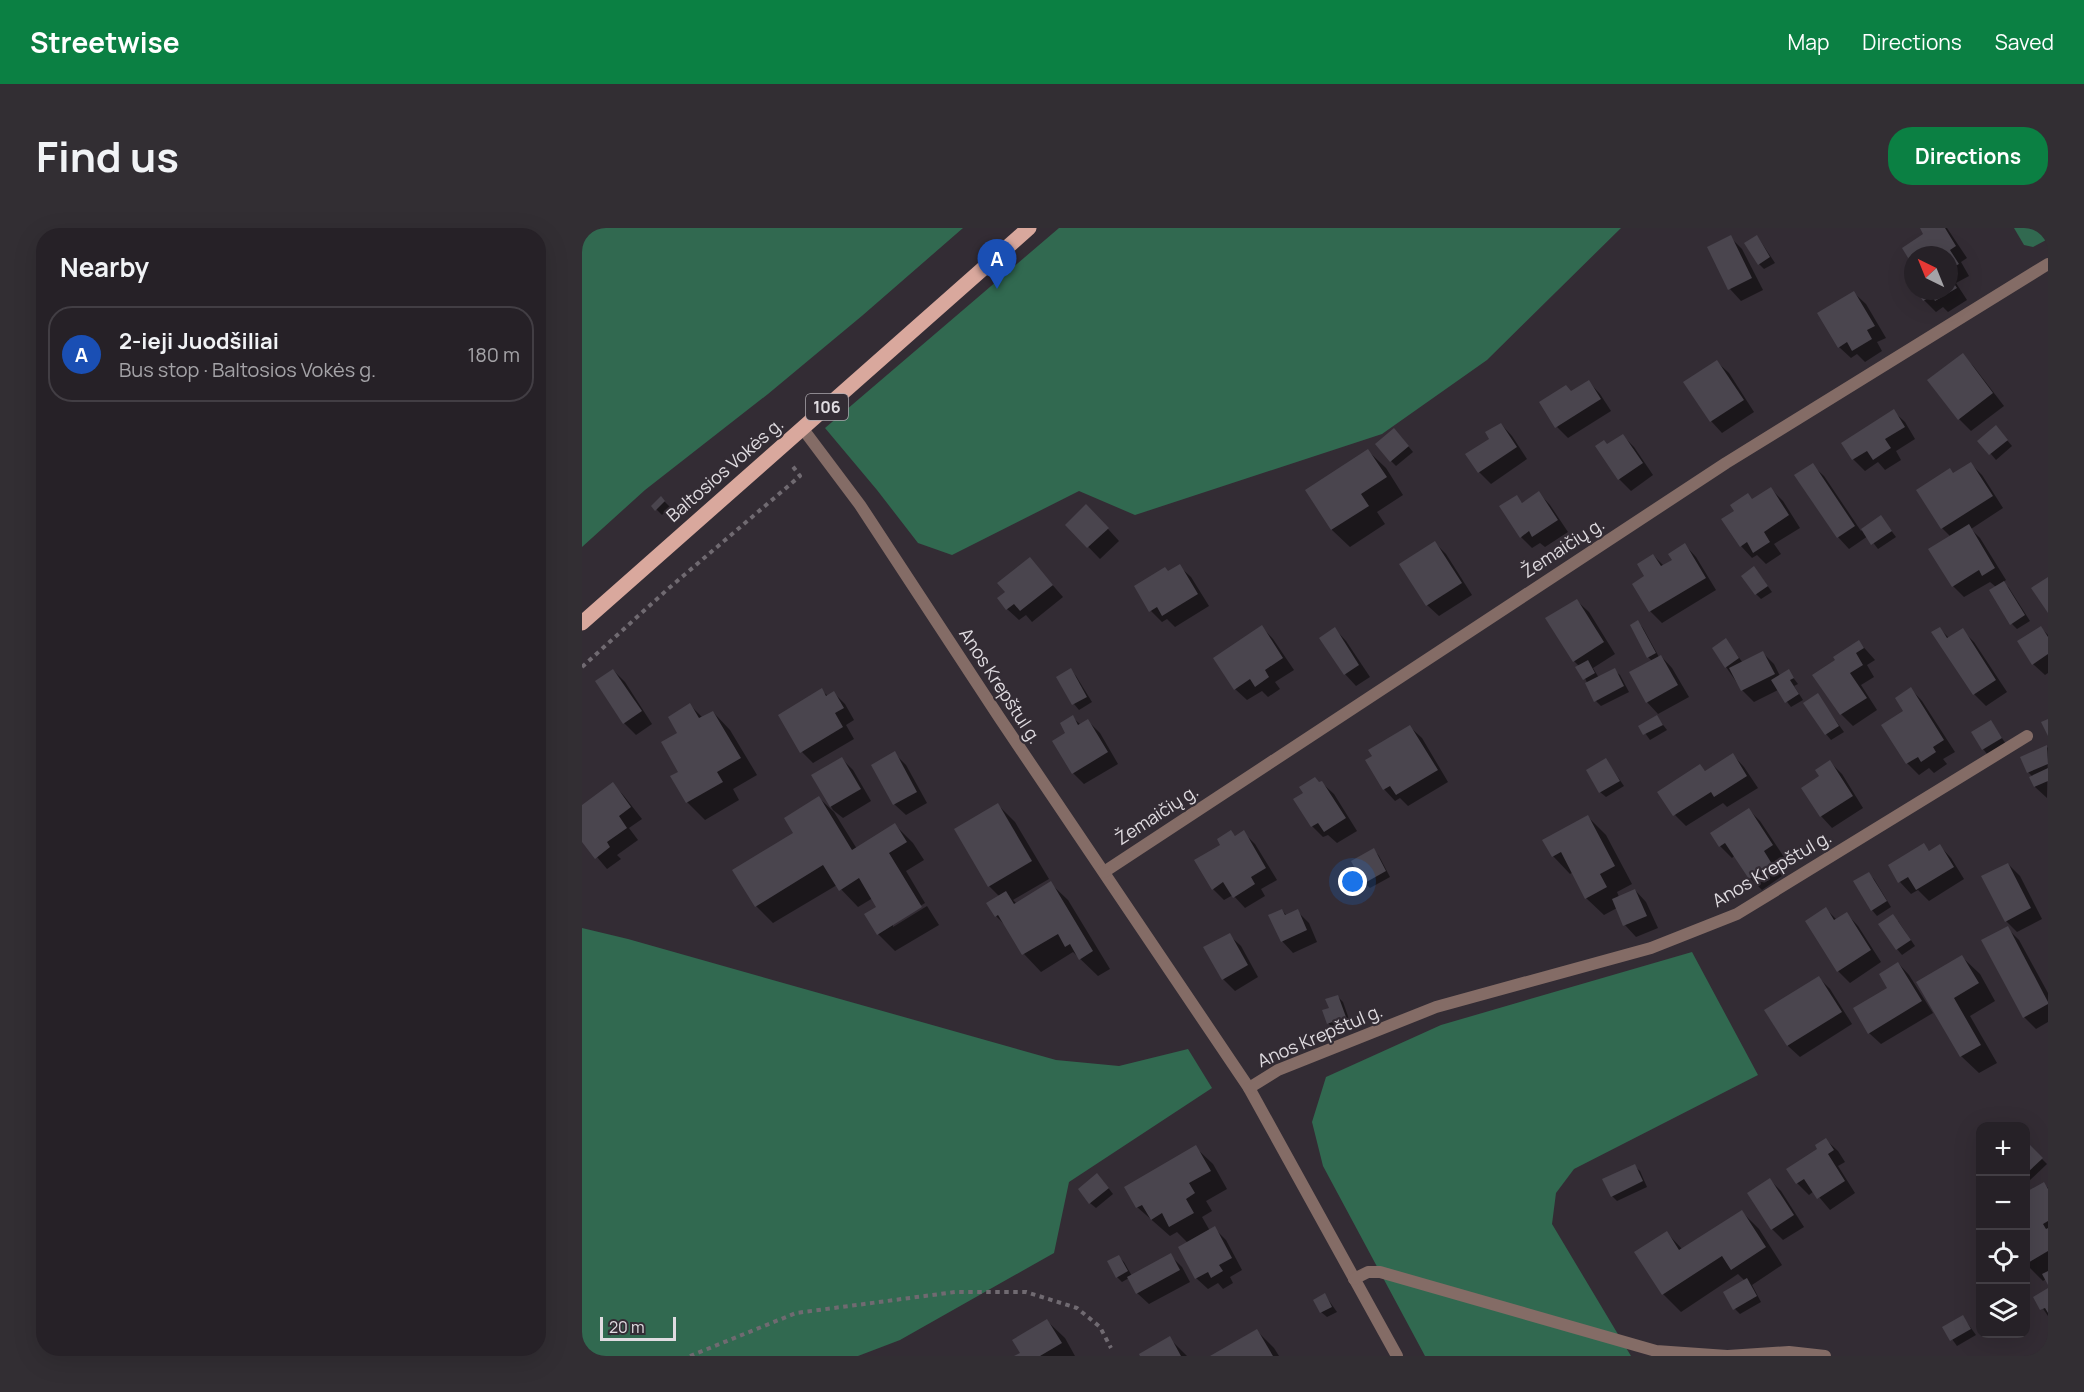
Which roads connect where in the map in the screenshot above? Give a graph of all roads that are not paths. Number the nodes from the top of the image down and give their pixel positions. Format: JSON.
{"nodes":[{"id":1,"x":1029,"y":228,"type":"edge"},
{"id":2,"x":2048,"y":264,"type":"edge"},
{"id":3,"x":803,"y":429,"type":"junction"},
{"id":4,"x":582,"y":623,"type":"edge"},
{"id":5,"x":2027,"y":736,"type":"dead end"},
{"id":6,"x":1104,"y":872,"type":"junction"},
{"id":7,"x":1249,"y":1088,"type":"junction"},
{"id":8,"x":1354,"y":1279,"type":"junction"},
{"id":9,"x":1396,"y":1356,"type":"edge"},
{"id":10,"x":1728,"y":1356,"type":"edge"},
{"id":11,"x":1825,"y":1356,"type":"edge"}],
"edges":[{"from":1,"to":3,"type":"main road","name":"Baltosios Vokės g.","number":"106"},
{"from":2,"to":6,"type":"street","name":"Žemaičių g."},
{"from":3,"to":4,"type":"main road","name":"Baltosios Vokės g.","number":"106"},
{"from":3,"to":6,"type":"street","name":"Anos Krepštul g."},
{"from":5,"to":7,"type":"street","name":"Anos Krepštul g."},
{"from":6,"to":7,"type":"street","name":"Anos Krepštul g."},
{"from":7,"to":8,"type":"street"},
{"from":8,"to":9,"type":"street"},
{"from":8,"to":10,"type":"street"},
{"from":10,"to":11,"type":"street"}]}
